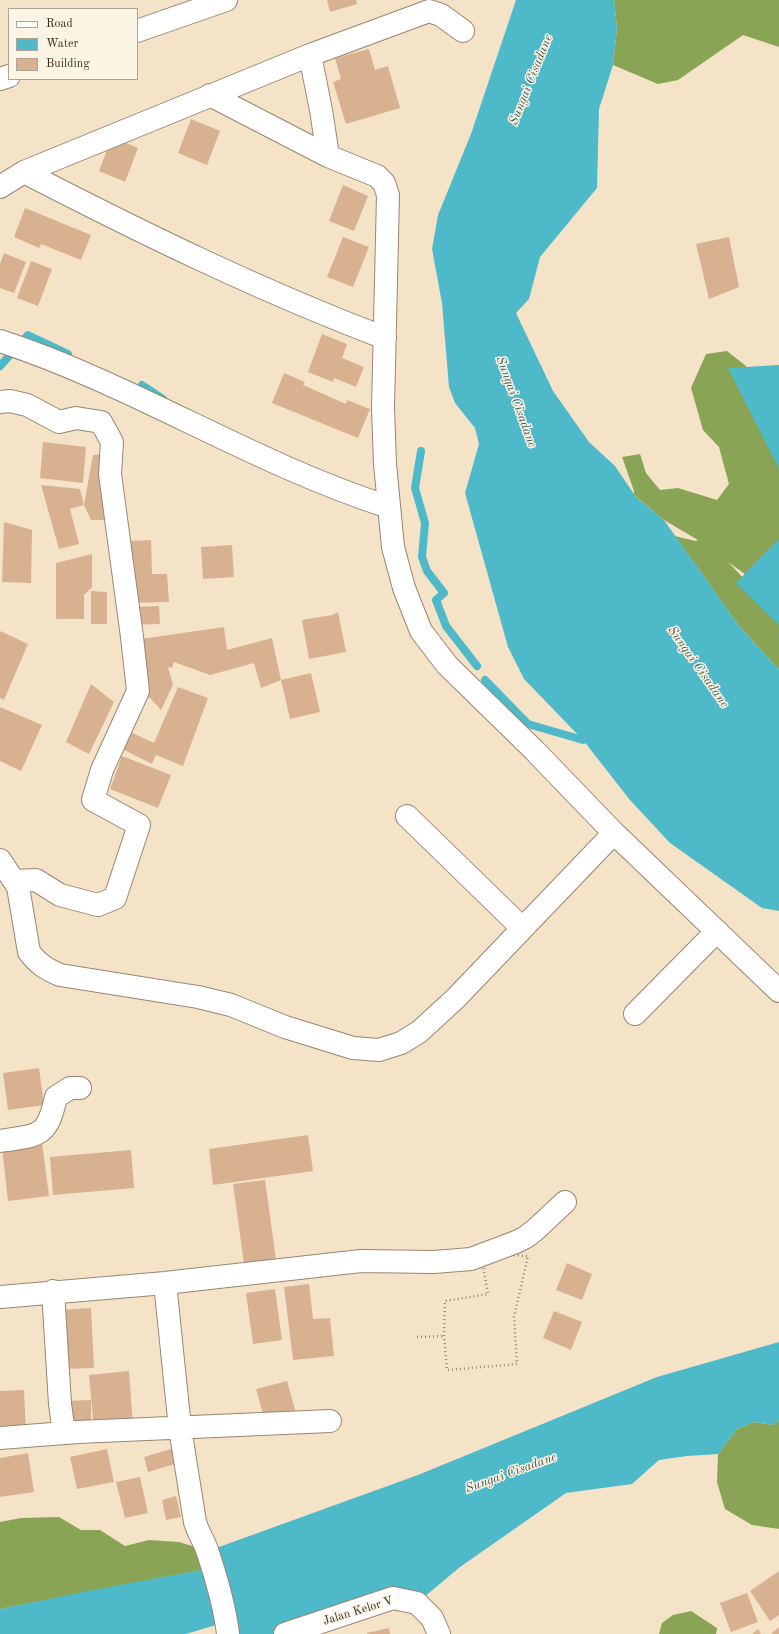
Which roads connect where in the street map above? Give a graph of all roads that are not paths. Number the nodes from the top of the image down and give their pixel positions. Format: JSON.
{"nodes":[{"id":1,"x":226,"y":0,"type":"edge"},
{"id":2,"x":138,"y":31,"type":"edge"},
{"id":3,"x":463,"y":31,"type":"dead end"},
{"id":4,"x":310,"y":55,"type":"junction"},
{"id":5,"x":210,"y":95,"type":"junction"},
{"id":6,"x":328,"y":156,"type":"junction"},
{"id":7,"x":24,"y":172,"type":"junction"},
{"id":8,"x":0,"y":187,"type":"edge"},
{"id":9,"x":384,"y":338,"type":"junction"},
{"id":10,"x":0,"y":341,"type":"edge"},
{"id":11,"x":0,"y":402,"type":"edge"},
{"id":12,"x":389,"y":507,"type":"junction"},
{"id":13,"x":407,"y":816,"type":"dead end"},
{"id":14,"x":614,"y":832,"type":"junction"},
{"id":15,"x":0,"y":860,"type":"edge"},
{"id":16,"x":15,"y":881,"type":"junction"},
{"id":17,"x":522,"y":928,"type":"junction"},
{"id":18,"x":717,"y":931,"type":"junction"},
{"id":19,"x":779,"y":991,"type":"edge"},
{"id":20,"x":635,"y":1014,"type":"dead end"},
{"id":21,"x":80,"y":1088,"type":"dead end"},
{"id":22,"x":0,"y":1141,"type":"edge"},
{"id":23,"x":565,"y":1202,"type":"dead end"},
{"id":24,"x":165,"y":1282,"type":"junction"},
{"id":25,"x":53,"y":1291,"type":"junction"},
{"id":26,"x":0,"y":1297,"type":"edge"},
{"id":27,"x":330,"y":1421,"type":"dead end"},
{"id":28,"x":180,"y":1428,"type":"junction"},
{"id":29,"x":64,"y":1433,"type":"junction"},
{"id":30,"x":0,"y":1438,"type":"edge"},
{"id":31,"x":227,"y":1628,"type":"edge"},
{"id":32,"x":285,"y":1634,"type":"edge"},
{"id":33,"x":439,"y":1634,"type":"edge"}],
"edges":[{"from":1,"to":2,"type":"street"},
{"from":3,"to":4,"type":"street"},
{"from":4,"to":5,"type":"street"},
{"from":4,"to":6,"type":"street"},
{"from":5,"to":6,"type":"street"},
{"from":5,"to":7,"type":"street"},
{"from":6,"to":9,"type":"street"},
{"from":7,"to":8,"type":"street"},
{"from":7,"to":9,"type":"street"},
{"from":9,"to":12,"type":"street"},
{"from":10,"to":12,"type":"street"},
{"from":11,"to":16,"type":"street"},
{"from":12,"to":14,"type":"street"},
{"from":13,"to":17,"type":"street"},
{"from":14,"to":17,"type":"street"},
{"from":14,"to":18,"type":"street"},
{"from":15,"to":16,"type":"street"},
{"from":16,"to":17,"type":"street"},
{"from":18,"to":19,"type":"street"},
{"from":18,"to":20,"type":"street"},
{"from":21,"to":22,"type":"street"},
{"from":23,"to":24,"type":"street"},
{"from":24,"to":25,"type":"street"},
{"from":24,"to":28,"type":"street"},
{"from":25,"to":26,"type":"street"},
{"from":25,"to":29,"type":"street"},
{"from":27,"to":28,"type":"street"},
{"from":28,"to":29,"type":"street"},
{"from":28,"to":31,"type":"street"},
{"from":29,"to":30,"type":"street"},
{"from":32,"to":33,"type":"street","name":"Jalan Kelor V"}]}
